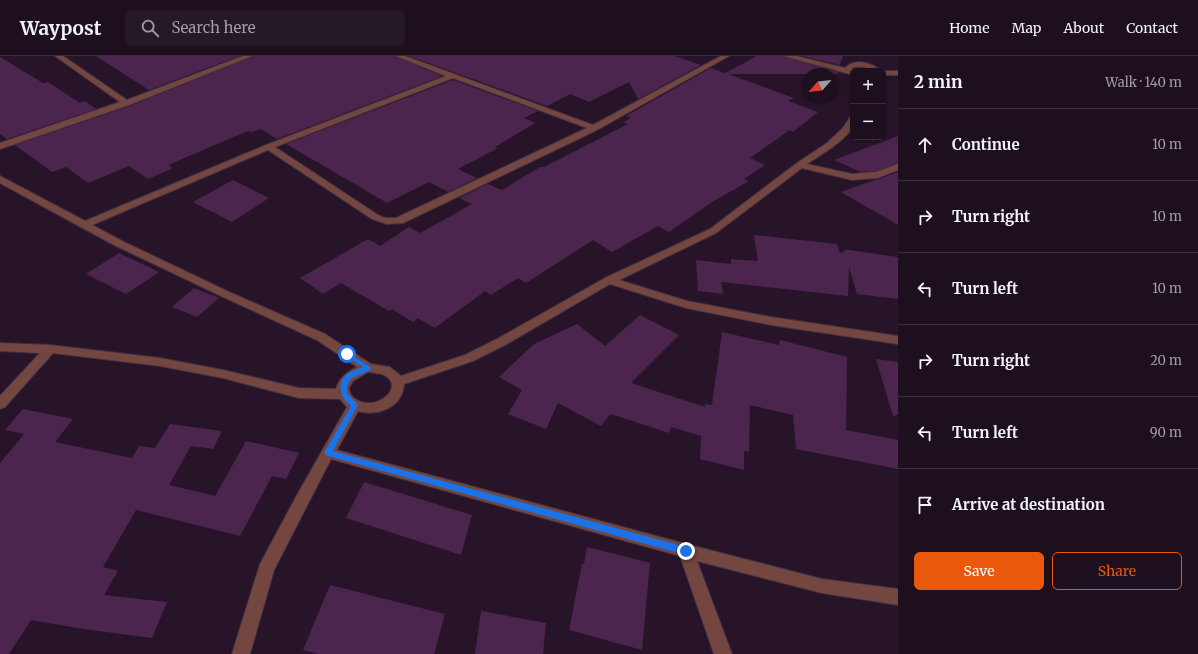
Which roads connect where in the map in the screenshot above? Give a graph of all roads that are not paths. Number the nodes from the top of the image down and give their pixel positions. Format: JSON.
{"nodes":[{"id":1,"x":58,"y":56,"type":"edge"},
{"id":2,"x":249,"y":56,"type":"edge"},
{"id":3,"x":399,"y":56,"type":"edge"},
{"id":4,"x":726,"y":56,"type":"edge"},
{"id":5,"x":787,"y":56,"type":"edge"},
{"id":6,"x":862,"y":56,"type":"edge"},
{"id":7,"x":868,"y":56,"type":"edge"},
{"id":8,"x":238,"y":58,"type":"edge"},
{"id":9,"x":854,"y":68,"type":"edge"},
{"id":10,"x":874,"y":68,"type":"edge"},
{"id":11,"x":886,"y":73,"type":"edge"},
{"id":12,"x":898,"y":73,"type":"edge"},
{"id":13,"x":453,"y":76,"type":"junction"},
{"id":14,"x":126,"y":103,"type":"junction"},
{"id":15,"x":850,"y":124,"type":"edge"},
{"id":16,"x":594,"y":128,"type":"junction"},
{"id":17,"x":0,"y":146,"type":"edge"},
{"id":18,"x":269,"y":148,"type":"junction"},
{"id":19,"x":800,"y":165,"type":"junction"},
{"id":20,"x":894,"y":169,"type":"edge"},
{"id":21,"x":898,"y":175,"type":"edge"},
{"id":22,"x":0,"y":180,"type":"edge"},
{"id":23,"x":84,"y":225,"type":"junction"},
{"id":24,"x":609,"y":280,"type":"junction"},
{"id":25,"x":898,"y":340,"type":"edge"},
{"id":26,"x":0,"y":347,"type":"edge"},
{"id":27,"x":50,"y":349,"type":"junction"},
{"id":28,"x":368,"y":368,"type":"junction"},
{"id":29,"x":398,"y":381,"type":"junction"},
{"id":30,"x":344,"y":394,"type":"junction"},
{"id":31,"x":0,"y":404,"type":"edge"},
{"id":32,"x":355,"y":405,"type":"junction"},
{"id":33,"x":328,"y":453,"type":"junction"},
{"id":34,"x":686,"y":551,"type":"junction"},
{"id":35,"x":898,"y":597,"type":"edge"},
{"id":36,"x":241,"y":654,"type":"edge"},
{"id":37,"x":723,"y":654,"type":"edge"}],
"edges":[{"from":1,"to":14,"type":"street"},
{"from":2,"to":8,"type":"street"},
{"from":3,"to":13,"type":"street"},
{"from":4,"to":16,"type":"street"},
{"from":5,"to":9,"type":"street"},
{"from":6,"to":9,"type":"street"},
{"from":7,"to":10,"type":"street"},
{"from":8,"to":14,"type":"street"},
{"from":11,"to":12,"type":"street"},
{"from":13,"to":16,"type":"street"},
{"from":13,"to":18,"type":"street"},
{"from":14,"to":17,"type":"street"},
{"from":15,"to":19,"type":"street"},
{"from":16,"to":18,"type":"street"},
{"from":18,"to":23,"type":"street"},
{"from":19,"to":20,"type":"street"},
{"from":19,"to":24,"type":"street"},
{"from":20,"to":21,"type":"street"},
{"from":22,"to":23,"type":"street"},
{"from":23,"to":28,"type":"street"},
{"from":24,"to":25,"type":"street"},
{"from":24,"to":29,"type":"street"},
{"from":26,"to":27,"type":"street"},
{"from":27,"to":30,"type":"street"},
{"from":27,"to":31,"type":"street"},
{"from":28,"to":29,"type":"street"},
{"from":28,"to":30,"type":"street"},
{"from":29,"to":32,"type":"street"},
{"from":30,"to":32,"type":"street"},
{"from":32,"to":33,"type":"street"},
{"from":33,"to":34,"type":"street"},
{"from":33,"to":36,"type":"street"},
{"from":34,"to":35,"type":"street"},
{"from":34,"to":37,"type":"street"}]}
